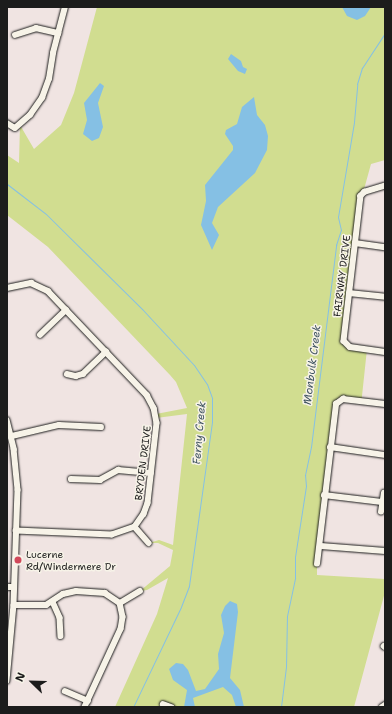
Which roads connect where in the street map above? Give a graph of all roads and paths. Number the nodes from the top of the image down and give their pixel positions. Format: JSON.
{"nodes":[{"id":1,"x":65,"y":7,"type":"edge"},
{"id":2,"x":58,"y":33,"type":"junction"},
{"id":3,"x":15,"y":35,"type":"dead end"},
{"id":4,"x":7,"y":123,"type":"edge"},
{"id":5,"x":385,"y":186,"type":"edge"},
{"id":6,"x":355,"y":243,"type":"junction"},
{"id":7,"x":385,"y":246,"type":"edge"},
{"id":8,"x":7,"y":288,"type":"edge"},
{"id":9,"x":349,"y":293,"type":"junction"},
{"id":10,"x":385,"y":297,"type":"edge"},
{"id":11,"x":66,"y":310,"type":"junction"},
{"id":12,"x":40,"y":335,"type":"dead end"},
{"id":13,"x":106,"y":352,"type":"junction"},
{"id":14,"x":385,"y":352,"type":"edge"},
{"id":15,"x":67,"y":374,"type":"dead end"},
{"id":16,"x":385,"y":404,"type":"edge"},
{"id":17,"x":7,"y":420,"type":"edge"},
{"id":18,"x":101,"y":426,"type":"dead end"},
{"id":19,"x":12,"y":436,"type":"junction"},
{"id":20,"x":330,"y":447,"type":"junction"},
{"id":21,"x":385,"y":455,"type":"edge"},
{"id":22,"x":7,"y":458,"type":"edge"},
{"id":23,"x":14,"y":458,"type":"junction"},
{"id":24,"x":151,"y":473,"type":"junction"},
{"id":25,"x":71,"y":479,"type":"dead end"},
{"id":26,"x":384,"y":493,"type":"dead end"},
{"id":27,"x":324,"y":495,"type":"junction"},
{"id":28,"x":382,"y":502,"type":"junction"},
{"id":29,"x":381,"y":512,"type":"dead end"},
{"id":30,"x":135,"y":526,"type":"junction"},
{"id":31,"x":16,"y":531,"type":"junction"},
{"id":32,"x":149,"y":543,"type":"dead end"},
{"id":33,"x":321,"y":546,"type":"junction"},
{"id":34,"x":385,"y":551,"type":"edge"},
{"id":35,"x":317,"y":564,"type":"dead end"},
{"id":36,"x":10,"y":587,"type":"edge"},
{"id":37,"x":140,"y":591,"type":"dead end"},
{"id":38,"x":53,"y":602,"type":"junction"},
{"id":39,"x":14,"y":604,"type":"junction"},
{"id":40,"x":120,"y":604,"type":"junction"},
{"id":41,"x":61,"y":636,"type":"dead end"},
{"id":42,"x":7,"y":681,"type":"edge"},
{"id":43,"x":65,"y":691,"type":"dead end"},
{"id":44,"x":86,"y":704,"type":"edge"},
{"id":45,"x":385,"y":705,"type":"edge"},
{"id":46,"x":382,"y":707,"type":"edge"}],
"edges":[{"from":1,"to":2,"type":"street"},
{"from":2,"to":3,"type":"street"},
{"from":2,"to":4,"type":"street"},
{"from":5,"to":6,"type":"street","name":"FAIRWAY DRIVE"},
{"from":6,"to":7,"type":"street"},
{"from":6,"to":9,"type":"street","name":"FAIRWAY DRIVE"},
{"from":8,"to":11,"type":"street","name":"BRYDEN DRIVE"},
{"from":9,"to":10,"type":"street"},
{"from":9,"to":14,"type":"street","name":"FAIRWAY DRIVE"},
{"from":11,"to":12,"type":"street"},
{"from":11,"to":13,"type":"street","name":"BRYDEN DRIVE"},
{"from":13,"to":15,"type":"street"},
{"from":13,"to":24,"type":"street","name":"BRYDEN DRIVE"},
{"from":16,"to":20,"type":"street"},
{"from":17,"to":19,"type":"street"},
{"from":18,"to":19,"type":"street"},
{"from":19,"to":23,"type":"street"},
{"from":20,"to":21,"type":"street"},
{"from":20,"to":27,"type":"street"},
{"from":22,"to":23,"type":"street"},
{"from":23,"to":31,"type":"street"},
{"from":24,"to":25,"type":"street"},
{"from":24,"to":30,"type":"street","name":"BRYDEN DRIVE"},
{"from":26,"to":28,"type":"street"},
{"from":27,"to":28,"type":"street"},
{"from":27,"to":33,"type":"street"},
{"from":28,"to":29,"type":"street"},
{"from":30,"to":31,"type":"street"},
{"from":30,"to":32,"type":"street"},
{"from":31,"to":36,"type":"street"},
{"from":33,"to":34,"type":"street"},
{"from":33,"to":35,"type":"street"},
{"from":36,"to":39,"type":"street"},
{"from":37,"to":40,"type":"street"},
{"from":38,"to":39,"type":"street"},
{"from":38,"to":40,"type":"street"},
{"from":38,"to":41,"type":"street"},
{"from":39,"to":42,"type":"street"},
{"from":40,"to":44,"type":"street"},
{"from":43,"to":44,"type":"street"},
{"from":45,"to":46,"type":"street"}]}
